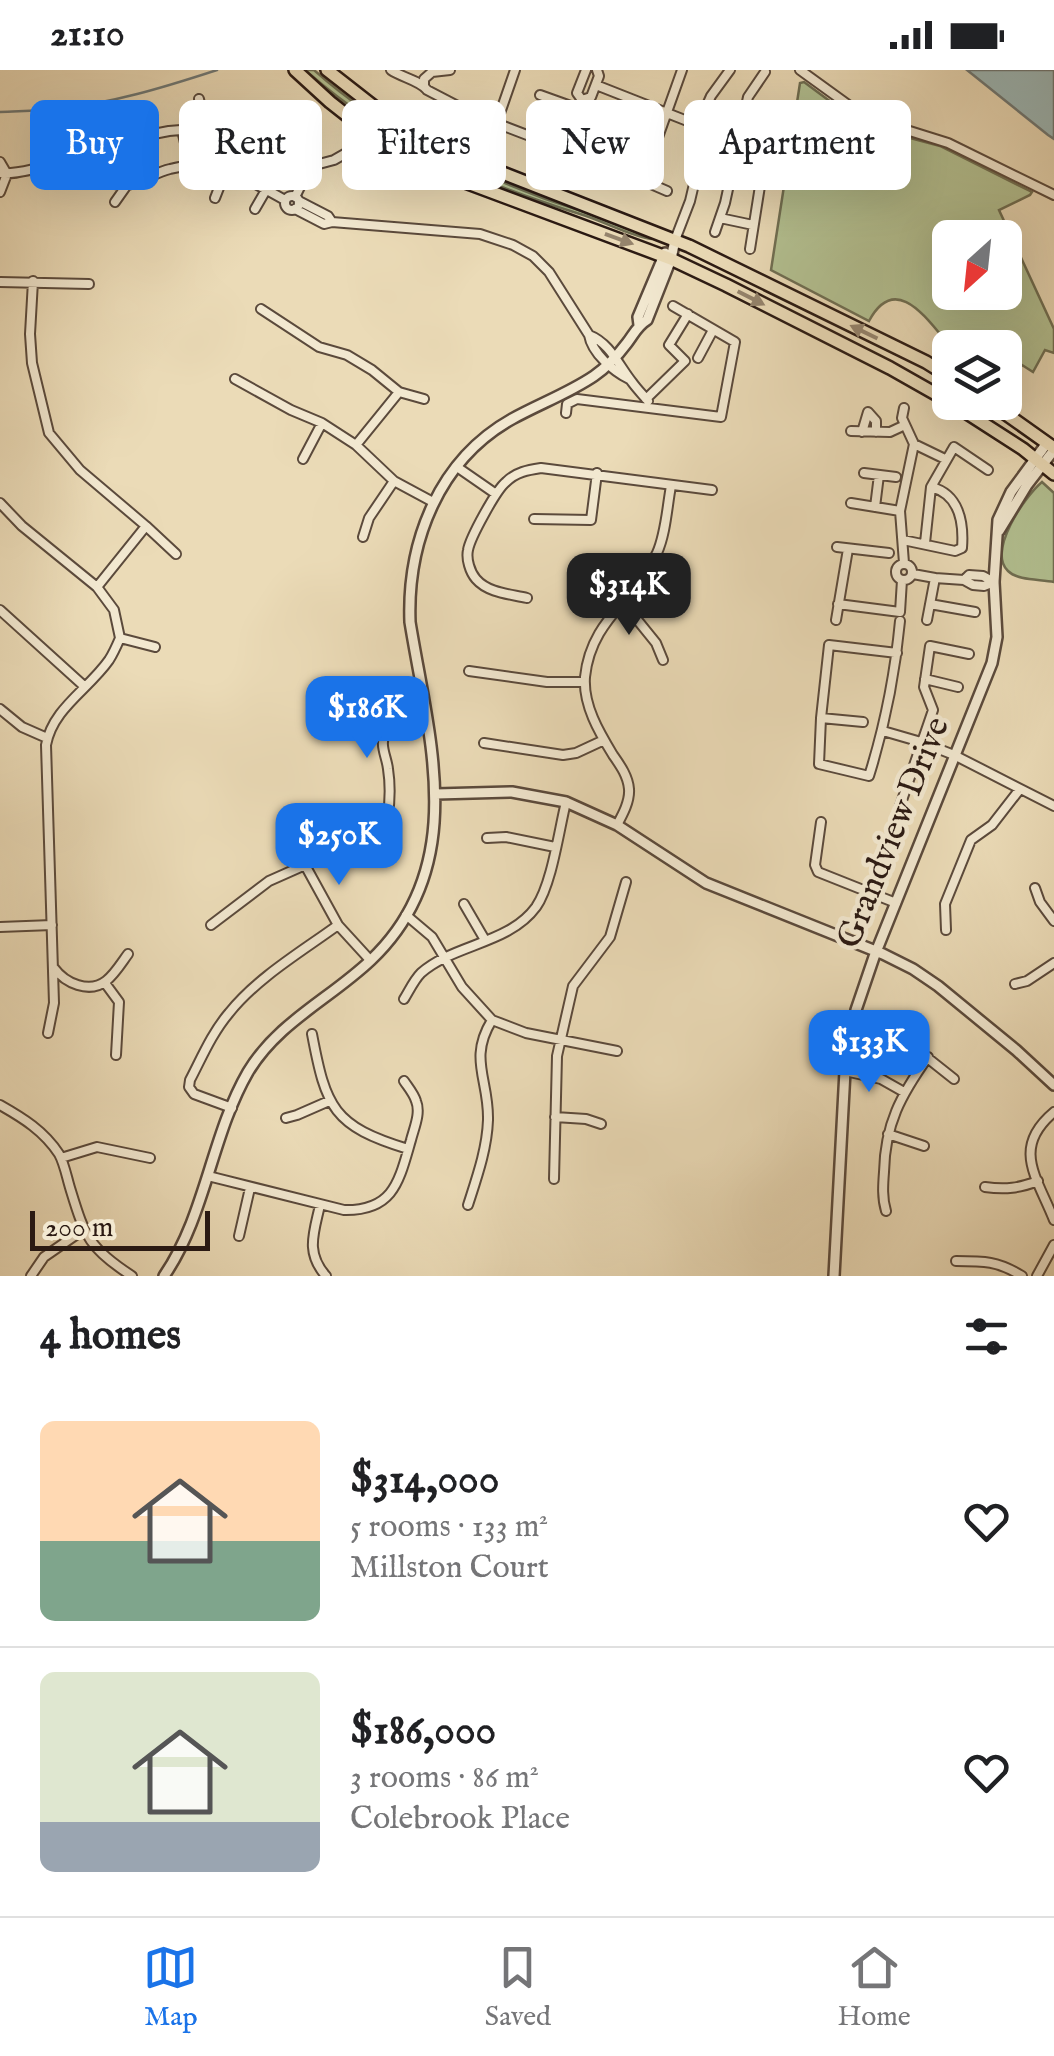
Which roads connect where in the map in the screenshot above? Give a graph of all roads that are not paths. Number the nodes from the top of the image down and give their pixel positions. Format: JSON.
{"nodes":[{"id":1,"x":295,"y":70,"type":"edge"},
{"id":2,"x":327,"y":70,"type":"edge"},
{"id":3,"x":391,"y":70,"type":"edge"},
{"id":4,"x":450,"y":70,"type":"edge"},
{"id":5,"x":515,"y":70,"type":"edge"},
{"id":6,"x":586,"y":70,"type":"edge"},
{"id":7,"x":597,"y":70,"type":"edge"},
{"id":8,"x":682,"y":70,"type":"edge"},
{"id":9,"x":730,"y":70,"type":"edge"},
{"id":10,"x":800,"y":70,"type":"edge"},
{"id":11,"x":765,"y":72,"type":"edge"},
{"id":12,"x":424,"y":85,"type":"junction"},
{"id":13,"x":596,"y":85,"type":"junction"},
{"id":14,"x":540,"y":94,"type":"dead end"},
{"id":15,"x":365,"y":100,"type":"edge"},
{"id":16,"x":445,"y":100,"type":"edge"},
{"id":17,"x":506,"y":100,"type":"edge"},
{"id":18,"x":564,"y":100,"type":"edge"},
{"id":19,"x":579,"y":100,"type":"edge"},
{"id":20,"x":586,"y":100,"type":"edge"},
{"id":21,"x":709,"y":100,"type":"edge"},
{"id":22,"x":747,"y":100,"type":"edge"},
{"id":23,"x":342,"y":111,"type":"edge"},
{"id":24,"x":667,"y":114,"type":"junction"},
{"id":25,"x":684,"y":120,"type":"edge"},
{"id":26,"x":664,"y":122,"type":"edge"},
{"id":27,"x":0,"y":162,"type":"edge"},
{"id":28,"x":30,"y":169,"type":"edge"},
{"id":29,"x":4,"y":173,"type":"edge"},
{"id":30,"x":506,"y":174,"type":"edge"},
{"id":31,"x":124,"y":190,"type":"edge"},
{"id":32,"x":218,"y":190,"type":"edge"},
{"id":33,"x":266,"y":190,"type":"joint"},
{"id":34,"x":300,"y":190,"type":"edge"},
{"id":35,"x":485,"y":190,"type":"edge"},
{"id":36,"x":664,"y":190,"type":"edge"},
{"id":37,"x":692,"y":190,"type":"edge"},
{"id":38,"x":727,"y":190,"type":"edge"},
{"id":39,"x":759,"y":190,"type":"edge"},
{"id":40,"x":667,"y":191,"type":"dead end"},
{"id":41,"x":0,"y":192,"type":"edge"},
{"id":42,"x":1054,"y":195,"type":"edge"},
{"id":43,"x":215,"y":198,"type":"dead end"},
{"id":44,"x":115,"y":202,"type":"dead end"},
{"id":45,"x":296,"y":202,"type":"junction"},
{"id":46,"x":255,"y":209,"type":"dead end"},
{"id":47,"x":720,"y":218,"type":"junction"},
{"id":48,"x":753,"y":225,"type":"junction"},
{"id":49,"x":715,"y":232,"type":"dead end"},
{"id":50,"x":675,"y":240,"type":"junction"},
{"id":51,"x":750,"y":248,"type":"dead end"},
{"id":52,"x":667,"y":258,"type":"junction"},
{"id":53,"x":33,"y":281,"type":"junction"},
{"id":54,"x":0,"y":282,"type":"edge"},
{"id":55,"x":88,"y":284,"type":"dead end"},
{"id":56,"x":674,"y":306,"type":"dead end"},
{"id":57,"x":261,"y":309,"type":"dead end"},
{"id":58,"x":688,"y":314,"type":"junction"},
{"id":59,"x":714,"y":330,"type":"junction"},
{"id":60,"x":698,"y":358,"type":"dead end"},
{"id":61,"x":612,"y":361,"type":"junction"},
{"id":62,"x":932,"y":368,"type":"edge"},
{"id":63,"x":235,"y":379,"type":"dead end"},
{"id":64,"x":399,"y":392,"type":"junction"},
{"id":65,"x":932,"y":392,"type":"edge"},
{"id":66,"x":424,"y":399,"type":"dead end"},
{"id":67,"x":648,"y":403,"type":"junction"},
{"id":68,"x":904,"y":408,"type":"dead end"},
{"id":69,"x":566,"y":412,"type":"dead end"},
{"id":70,"x":977,"y":420,"type":"edge"},
{"id":71,"x":1014,"y":420,"type":"edge"},
{"id":72,"x":322,"y":423,"type":"junction"},
{"id":73,"x":904,"y":425,"type":"junction"},
{"id":74,"x":851,"y":431,"type":"dead end"},
{"id":75,"x":862,"y":432,"type":"junction"},
{"id":76,"x":876,"y":432,"type":"junction"},
{"id":77,"x":914,"y":444,"type":"junction"},
{"id":78,"x":356,"y":445,"type":"junction"},
{"id":79,"x":1052,"y":447,"type":"edge"},
{"id":80,"x":945,"y":459,"type":"junction"},
{"id":81,"x":303,"y":460,"type":"dead end"},
{"id":82,"x":1039,"y":462,"type":"junction"},
{"id":83,"x":456,"y":467,"type":"junction"},
{"id":84,"x":988,"y":470,"type":"dead end"},
{"id":85,"x":864,"y":472,"type":"dead end"},
{"id":86,"x":597,"y":473,"type":"junction"},
{"id":87,"x":1054,"y":474,"type":"edge"},
{"id":88,"x":879,"y":475,"type":"junction"},
{"id":89,"x":896,"y":477,"type":"dead end"},
{"id":90,"x":394,"y":481,"type":"junction"},
{"id":91,"x":671,"y":486,"type":"junction"},
{"id":92,"x":931,"y":488,"type":"junction"},
{"id":93,"x":712,"y":490,"type":"dead end"},
{"id":94,"x":496,"y":494,"type":"junction"},
{"id":95,"x":434,"y":502,"type":"junction"},
{"id":96,"x":0,"y":503,"type":"edge"},
{"id":97,"x":851,"y":503,"type":"dead end"},
{"id":98,"x":875,"y":507,"type":"junction"},
{"id":99,"x":900,"y":511,"type":"junction"},
{"id":100,"x":534,"y":519,"type":"dead end"},
{"id":101,"x":146,"y":526,"type":"junction"},
{"id":102,"x":362,"y":537,"type":"dead end"},
{"id":103,"x":903,"y":540,"type":"junction"},
{"id":104,"x":925,"y":543,"type":"junction"},
{"id":105,"x":837,"y":547,"type":"dead end"},
{"id":106,"x":848,"y":548,"type":"junction"},
{"id":107,"x":176,"y":554,"type":"dead end"},
{"id":108,"x":890,"y":554,"type":"dead end"},
{"id":109,"x":904,"y":564,"type":"junction"},
{"id":110,"x":913,"y":574,"type":"junction"},
{"id":111,"x":935,"y":578,"type":"junction"},
{"id":112,"x":902,"y":580,"type":"junction"},
{"id":113,"x":994,"y":582,"type":"junction"},
{"id":114,"x":97,"y":587,"type":"junction"},
{"id":115,"x":526,"y":598,"type":"dead end"},
{"id":116,"x":622,"y":600,"type":"junction"},
{"id":117,"x":838,"y":604,"type":"junction"},
{"id":118,"x":930,"y":604,"type":"junction"},
{"id":119,"x":0,"y":610,"type":"edge"},
{"id":120,"x":975,"y":612,"type":"dead end"},
{"id":121,"x":900,"y":617,"type":"junction"},
{"id":122,"x":836,"y":620,"type":"dead end"},
{"id":123,"x":927,"y":620,"type":"dead end"},
{"id":124,"x":120,"y":638,"type":"junction"},
{"id":125,"x":154,"y":648,"type":"dead end"},
{"id":126,"x":897,"y":654,"type":"junction"},
{"id":127,"x":968,"y":654,"type":"dead end"},
{"id":128,"x":662,"y":660,"type":"dead end"},
{"id":129,"x":469,"y":671,"type":"dead end"},
{"id":130,"x":925,"y":679,"type":"junction"},
{"id":131,"x":584,"y":682,"type":"junction"},
{"id":132,"x":84,"y":686,"type":"junction"},
{"id":133,"x":958,"y":688,"type":"dead end"},
{"id":134,"x":0,"y":709,"type":"edge"},
{"id":135,"x":821,"y":718,"type":"junction"},
{"id":136,"x":426,"y":722,"type":"junction"},
{"id":137,"x":863,"y":722,"type":"dead end"},
{"id":138,"x":883,"y":731,"type":"junction"},
{"id":139,"x":47,"y":738,"type":"junction"},
{"id":140,"x":604,"y":740,"type":"junction"},
{"id":141,"x":921,"y":742,"type":"junction"},
{"id":142,"x":484,"y":743,"type":"dead end"},
{"id":143,"x":954,"y":755,"type":"junction"},
{"id":144,"x":1020,"y":789,"type":"junction"},
{"id":145,"x":436,"y":794,"type":"junction"},
{"id":146,"x":566,"y":802,"type":"junction"},
{"id":147,"x":1054,"y":806,"type":"edge"},
{"id":148,"x":900,"y":809,"type":"dead end"},
{"id":149,"x":821,"y":822,"type":"dead end"},
{"id":150,"x":617,"y":824,"type":"junction"},
{"id":151,"x":290,"y":827,"type":"dead end"},
{"id":152,"x":487,"y":838,"type":"dead end"},
{"id":153,"x":555,"y":847,"type":"junction"},
{"id":154,"x":377,"y":862,"type":"dead end"},
{"id":155,"x":306,"y":864,"type":"junction"},
{"id":156,"x":626,"y":882,"type":"dead end"},
{"id":157,"x":1035,"y":888,"type":"dead end"},
{"id":158,"x":896,"y":903,"type":"junction"},
{"id":159,"x":464,"y":904,"type":"dead end"},
{"id":160,"x":406,"y":915,"type":"junction"},
{"id":161,"x":1054,"y":921,"type":"edge"},
{"id":162,"x":52,"y":925,"type":"junction"},
{"id":163,"x":211,"y":925,"type":"dead end"},
{"id":164,"x":338,"y":925,"type":"junction"},
{"id":165,"x":0,"y":927,"type":"edge"},
{"id":166,"x":946,"y":930,"type":"dead end"},
{"id":167,"x":485,"y":940,"type":"junction"},
{"id":168,"x":876,"y":951,"type":"junction"},
{"id":169,"x":128,"y":954,"type":"dead end"},
{"id":170,"x":446,"y":958,"type":"junction"},
{"id":171,"x":370,"y":960,"type":"junction"},
{"id":172,"x":1054,"y":963,"type":"edge"},
{"id":173,"x":53,"y":968,"type":"junction"},
{"id":174,"x":105,"y":983,"type":"junction"},
{"id":175,"x":1016,"y":984,"type":"dead end"},
{"id":176,"x":404,"y":999,"type":"dead end"},
{"id":177,"x":492,"y":1020,"type":"junction"},
{"id":178,"x":896,"y":1032,"type":"dead end"},
{"id":179,"x":48,"y":1034,"type":"dead end"},
{"id":180,"x":312,"y":1034,"type":"dead end"},
{"id":181,"x":561,"y":1040,"type":"junction"},
{"id":182,"x":617,"y":1051,"type":"dead end"},
{"id":183,"x":116,"y":1054,"type":"dead end"},
{"id":184,"x":928,"y":1058,"type":"junction"},
{"id":185,"x":846,"y":1071,"type":"junction"},
{"id":186,"x":954,"y":1078,"type":"dead end"},
{"id":187,"x":404,"y":1081,"type":"dead end"},
{"id":188,"x":1054,"y":1085,"type":"edge"},
{"id":189,"x":904,"y":1092,"type":"junction"},
{"id":190,"x":329,"y":1100,"type":"junction"},
{"id":191,"x":0,"y":1104,"type":"edge"},
{"id":192,"x":232,"y":1108,"type":"junction"},
{"id":193,"x":1054,"y":1112,"type":"edge"},
{"id":194,"x":555,"y":1117,"type":"junction"},
{"id":195,"x":286,"y":1118,"type":"dead end"},
{"id":196,"x":601,"y":1124,"type":"dead end"},
{"id":197,"x":888,"y":1134,"type":"junction"},
{"id":198,"x":924,"y":1146,"type":"dead end"},
{"id":199,"x":408,"y":1150,"type":"junction"},
{"id":200,"x":61,"y":1158,"type":"junction"},
{"id":201,"x":150,"y":1158,"type":"dead end"},
{"id":202,"x":208,"y":1176,"type":"junction"},
{"id":203,"x":554,"y":1179,"type":"dead end"},
{"id":204,"x":1038,"y":1181,"type":"junction"},
{"id":205,"x":986,"y":1187,"type":"dead end"},
{"id":206,"x":250,"y":1188,"type":"junction"},
{"id":207,"x":320,"y":1205,"type":"junction"},
{"id":208,"x":468,"y":1205,"type":"dead end"},
{"id":209,"x":886,"y":1211,"type":"dead end"},
{"id":210,"x":1054,"y":1220,"type":"edge"},
{"id":211,"x":83,"y":1230,"type":"junction"},
{"id":212,"x":239,"y":1236,"type":"dead end"},
{"id":213,"x":1054,"y":1245,"type":"edge"},
{"id":214,"x":956,"y":1260,"type":"dead end"},
{"id":215,"x":31,"y":1276,"type":"edge"},
{"id":216,"x":132,"y":1276,"type":"edge"},
{"id":217,"x":164,"y":1276,"type":"edge"},
{"id":218,"x":326,"y":1276,"type":"edge"},
{"id":219,"x":834,"y":1276,"type":"edge"},
{"id":220,"x":1022,"y":1276,"type":"edge"},
{"id":221,"x":1037,"y":1276,"type":"edge"}],
"edges":[{"from":1,"to":23,"type":"main road"},
{"from":2,"to":15,"type":"main road"},
{"from":3,"to":12,"type":"street"},
{"from":4,"to":12,"type":"street"},
{"from":5,"to":17,"type":"street"},
{"from":6,"to":19,"type":"street"},
{"from":7,"to":13,"type":"street"},
{"from":8,"to":24,"type":"street"},
{"from":9,"to":21,"type":"street"},
{"from":10,"to":42,"type":"street"},
{"from":11,"to":22,"type":"street"},
{"from":12,"to":16,"type":"street"},
{"from":13,"to":20,"type":"street"},
{"from":13,"to":24,"type":"street"},
{"from":14,"to":18,"type":"street"},
{"from":24,"to":25,"type":"street"},
{"from":24,"to":26,"type":"street"},
{"from":27,"to":29,"type":"street"},
{"from":28,"to":29,"type":"street"},
{"from":29,"to":41,"type":"street"},
{"from":30,"to":50,"type":"main road"},
{"from":31,"to":44,"type":"street"},
{"from":32,"to":43,"type":"street"},
{"from":33,"to":45,"type":"street"},
{"from":33,"to":46,"type":"street"},
{"from":34,"to":45,"type":"street"},
{"from":35,"to":52,"type":"main road","one_way":true},
{"from":36,"to":40,"type":"street"},
{"from":37,"to":50,"type":"street"},
{"from":38,"to":47,"type":"street"},
{"from":39,"to":48,"type":"street"},
{"from":45,"to":61,"type":"street"},
{"from":47,"to":48,"type":"street"},
{"from":47,"to":49,"type":"street"},
{"from":48,"to":51,"type":"street"},
{"from":50,"to":52,"type":"street"},
{"from":62,"to":50,"type":"main road","one_way":true},
{"from":52,"to":61,"type":"street"},
{"from":52,"to":65,"type":"main road","one_way":true},
{"from":53,"to":54,"type":"street"},
{"from":53,"to":55,"type":"street"},
{"from":53,"to":101,"type":"street"},
{"from":56,"to":58,"type":"street"},
{"from":57,"to":64,"type":"street"},
{"from":58,"to":59,"type":"street"},
{"from":58,"to":67,"type":"street"},
{"from":59,"to":60,"type":"street"},
{"from":59,"to":67,"type":"street"},
{"from":61,"to":67,"type":"street"},
{"from":61,"to":83,"type":"street"},
{"from":63,"to":72,"type":"street"},
{"from":64,"to":66,"type":"street"},
{"from":64,"to":78,"type":"street"},
{"from":67,"to":69,"type":"street"},
{"from":68,"to":73,"type":"street"},
{"from":70,"to":82,"type":"main road"},
{"from":71,"to":79,"type":"main road"},
{"from":72,"to":78,"type":"street"},
{"from":72,"to":81,"type":"street"},
{"from":73,"to":76,"type":"street"},
{"from":73,"to":77,"type":"street"},
{"from":74,"to":75,"type":"street"},
{"from":75,"to":76,"type":"street"},
{"from":75,"to":76,"type":"street"},
{"from":77,"to":80,"type":"street"},
{"from":77,"to":99,"type":"street"},
{"from":78,"to":90,"type":"street"},
{"from":79,"to":82,"type":"street","name":"Grandview Drive"},
{"from":80,"to":84,"type":"street"},
{"from":80,"to":92,"type":"street"},
{"from":82,"to":87,"type":"main road"},
{"from":82,"to":113,"type":"street","name":"Grandview Drive"},
{"from":83,"to":94,"type":"street"},
{"from":83,"to":95,"type":"street"},
{"from":85,"to":88,"type":"street"},
{"from":86,"to":91,"type":"street"},
{"from":86,"to":94,"type":"street"},
{"from":86,"to":100,"type":"street"},
{"from":88,"to":89,"type":"street"},
{"from":88,"to":98,"type":"street"},
{"from":90,"to":95,"type":"street"},
{"from":90,"to":102,"type":"street"},
{"from":91,"to":93,"type":"street"},
{"from":91,"to":116,"type":"street"},
{"from":92,"to":104,"type":"street"},
{"from":92,"to":104,"type":"street"},
{"from":94,"to":115,"type":"street"},
{"from":95,"to":136,"type":"street"},
{"from":96,"to":114,"type":"street"},
{"from":97,"to":98,"type":"street"},
{"from":98,"to":99,"type":"street"},
{"from":99,"to":103,"type":"street"},
{"from":101,"to":107,"type":"street"},
{"from":101,"to":114,"type":"street"},
{"from":103,"to":104,"type":"street"},
{"from":103,"to":109,"type":"street"},
{"from":105,"to":106,"type":"street"},
{"from":106,"to":108,"type":"street"},
{"from":106,"to":117,"type":"street"},
{"from":109,"to":110,"type":"street"},
{"from":109,"to":112,"type":"street"},
{"from":110,"to":111,"type":"street"},
{"from":110,"to":112,"type":"street"},
{"from":111,"to":113,"type":"street"},
{"from":111,"to":118,"type":"street"},
{"from":112,"to":121,"type":"street"},
{"from":113,"to":143,"type":"street","name":"Grandview Drive"},
{"from":114,"to":124,"type":"street"},
{"from":116,"to":128,"type":"street"},
{"from":116,"to":131,"type":"street"},
{"from":117,"to":121,"type":"street"},
{"from":117,"to":122,"type":"street"},
{"from":118,"to":120,"type":"street"},
{"from":118,"to":123,"type":"street"},
{"from":119,"to":132,"type":"street"},
{"from":121,"to":126,"type":"street"},
{"from":124,"to":125,"type":"street"},
{"from":124,"to":132,"type":"street"},
{"from":126,"to":135,"type":"street"},
{"from":126,"to":138,"type":"street"},
{"from":127,"to":130,"type":"street"},
{"from":129,"to":131,"type":"street"},
{"from":130,"to":133,"type":"street"},
{"from":130,"to":141,"type":"street"},
{"from":131,"to":140,"type":"street"},
{"from":132,"to":139,"type":"street"},
{"from":134,"to":139,"type":"street"},
{"from":135,"to":137,"type":"street"},
{"from":135,"to":138,"type":"street"},
{"from":136,"to":145,"type":"street"},
{"from":136,"to":154,"type":"street"},
{"from":138,"to":141,"type":"street"},
{"from":139,"to":162,"type":"street"},
{"from":140,"to":142,"type":"street"},
{"from":140,"to":150,"type":"street"},
{"from":141,"to":143,"type":"street"},
{"from":141,"to":148,"type":"street"},
{"from":143,"to":144,"type":"street"},
{"from":143,"to":158,"type":"street","name":"Grandview Drive"},
{"from":144,"to":147,"type":"street"},
{"from":144,"to":166,"type":"street"},
{"from":145,"to":146,"type":"street"},
{"from":145,"to":160,"type":"street"},
{"from":146,"to":150,"type":"street"},
{"from":146,"to":153,"type":"street"},
{"from":149,"to":158,"type":"street"},
{"from":150,"to":168,"type":"street"},
{"from":151,"to":155,"type":"street"},
{"from":152,"to":153,"type":"street"},
{"from":153,"to":167,"type":"street"},
{"from":155,"to":163,"type":"street"},
{"from":155,"to":164,"type":"street"},
{"from":156,"to":181,"type":"street"},
{"from":157,"to":161,"type":"street"},
{"from":158,"to":168,"type":"street","name":"Grandview Drive"},
{"from":159,"to":167,"type":"street"},
{"from":160,"to":170,"type":"street"},
{"from":160,"to":171,"type":"street"},
{"from":162,"to":165,"type":"street"},
{"from":162,"to":173,"type":"street"},
{"from":164,"to":171,"type":"street"},
{"from":164,"to":192,"type":"street"},
{"from":167,"to":170,"type":"street"},
{"from":168,"to":185,"type":"street","name":"Grandview Drive"},
{"from":168,"to":188,"type":"street"},
{"from":169,"to":174,"type":"street"},
{"from":170,"to":176,"type":"street"},
{"from":170,"to":177,"type":"street"},
{"from":171,"to":192,"type":"street"},
{"from":172,"to":175,"type":"street"},
{"from":173,"to":174,"type":"street"},
{"from":173,"to":179,"type":"street"},
{"from":174,"to":183,"type":"street"},
{"from":177,"to":181,"type":"street"},
{"from":177,"to":208,"type":"street"},
{"from":178,"to":184,"type":"street"},
{"from":180,"to":190,"type":"street"},
{"from":181,"to":182,"type":"street"},
{"from":181,"to":194,"type":"street"},
{"from":184,"to":186,"type":"street"},
{"from":184,"to":189,"type":"street"},
{"from":185,"to":189,"type":"street"},
{"from":185,"to":219,"type":"street","name":"Grandview Drive"},
{"from":187,"to":199,"type":"street"},
{"from":189,"to":197,"type":"street"},
{"from":190,"to":195,"type":"street"},
{"from":190,"to":199,"type":"street"},
{"from":191,"to":200,"type":"street"},
{"from":192,"to":202,"type":"street"},
{"from":193,"to":204,"type":"street"},
{"from":194,"to":196,"type":"street"},
{"from":194,"to":203,"type":"street"},
{"from":197,"to":198,"type":"street"},
{"from":197,"to":209,"type":"street"},
{"from":199,"to":207,"type":"street"},
{"from":200,"to":201,"type":"street"},
{"from":200,"to":211,"type":"street"},
{"from":202,"to":206,"type":"street"},
{"from":202,"to":217,"type":"street"},
{"from":204,"to":205,"type":"street"},
{"from":204,"to":210,"type":"street"},
{"from":206,"to":207,"type":"street"},
{"from":206,"to":212,"type":"street"},
{"from":207,"to":218,"type":"street"},
{"from":211,"to":215,"type":"street"},
{"from":211,"to":216,"type":"street"},
{"from":213,"to":221,"type":"street"},
{"from":214,"to":220,"type":"street"}]}
